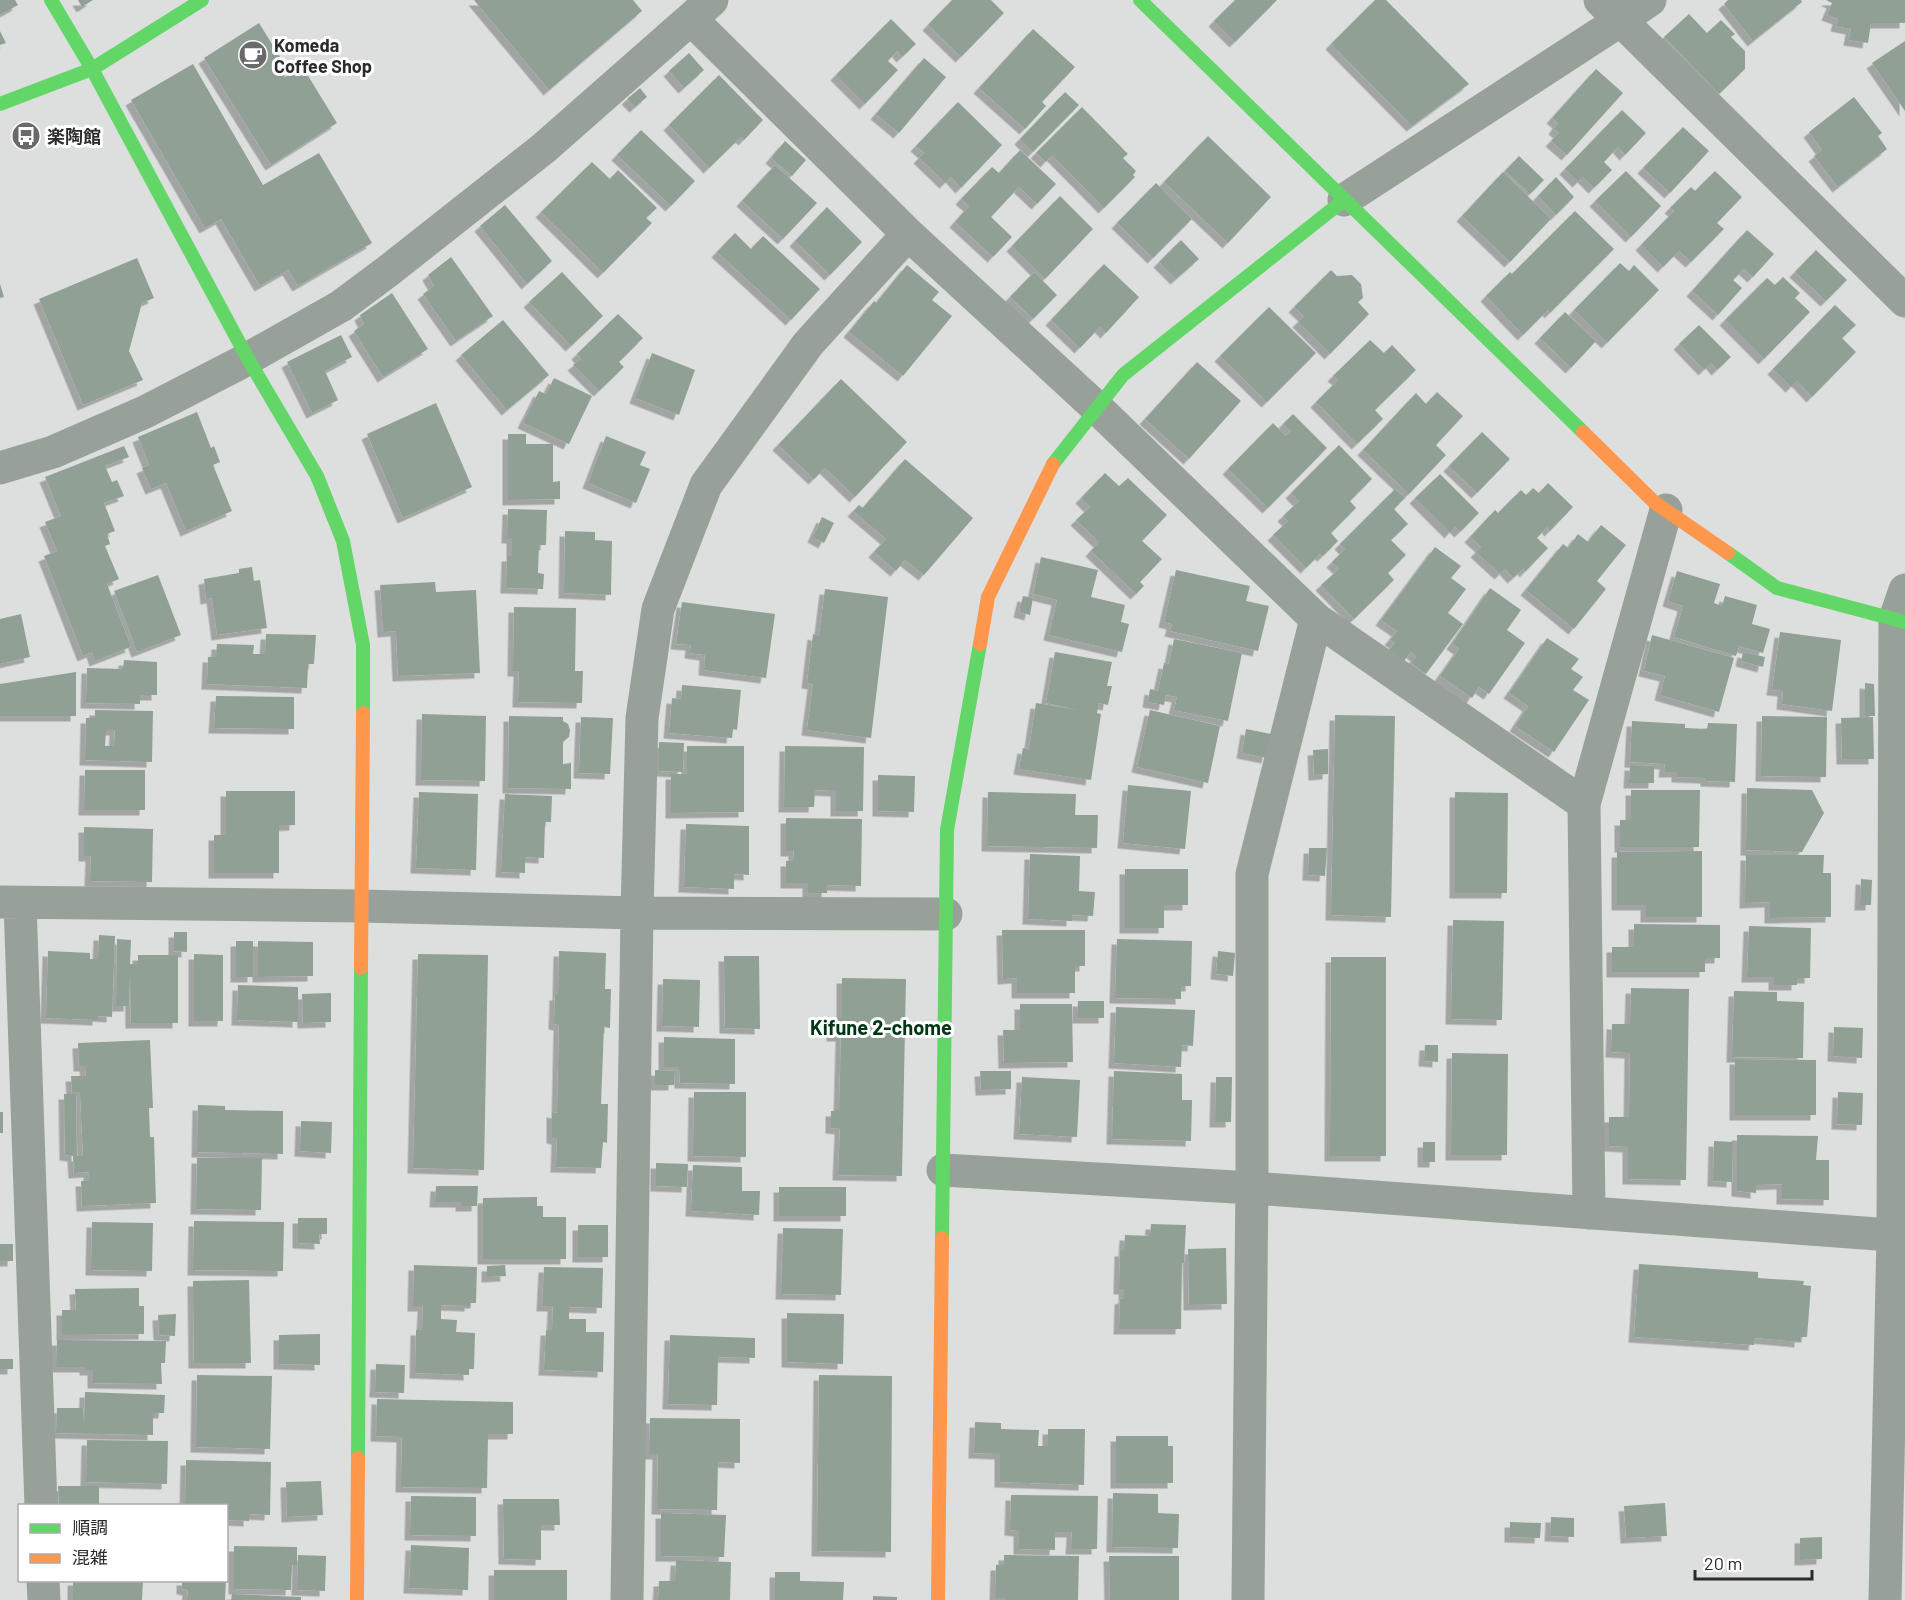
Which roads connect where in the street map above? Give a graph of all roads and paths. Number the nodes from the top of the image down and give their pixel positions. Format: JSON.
{"nodes":[{"id":1,"x":51,"y":0,"type":"edge"},
{"id":2,"x":202,"y":0,"type":"edge"},
{"id":3,"x":1140,"y":0,"type":"edge"},
{"id":4,"x":1650,"y":0,"type":"edge"},
{"id":5,"x":701,"y":9,"type":"edge"},
{"id":6,"x":1611,"y":10,"type":"edge"},
{"id":7,"x":92,"y":69,"type":"junction"},
{"id":8,"x":0,"y":104,"type":"edge"},
{"id":9,"x":1344,"y":200,"type":"junction"},
{"id":10,"x":908,"y":234,"type":"junction"},
{"id":11,"x":1905,"y":301,"type":"edge"},
{"id":12,"x":248,"y":359,"type":"junction"},
{"id":13,"x":1097,"y":408,"type":"junction"},
{"id":14,"x":0,"y":468,"type":"edge"},
{"id":15,"x":1666,"y":510,"type":"junction"},
{"id":16,"x":1902,"y":610,"type":"edge"},
{"id":17,"x":1316,"y":619,"type":"junction"},
{"id":18,"x":1584,"y":804,"type":"junction"},
{"id":19,"x":10,"y":903,"type":"edge"},
{"id":20,"x":361,"y":906,"type":"junction"},
{"id":21,"x":637,"y":913,"type":"junction"},
{"id":22,"x":946,"y":914,"type":"junction"},
{"id":23,"x":943,"y":1170,"type":"junction"},
{"id":24,"x":1252,"y":1188,"type":"junction"},
{"id":25,"x":1589,"y":1213,"type":"junction"},
{"id":26,"x":1899,"y":1235,"type":"edge"},
{"id":27,"x":41,"y":1504,"type":"edge"},
{"id":28,"x":44,"y":1582,"type":"edge"},
{"id":29,"x":44,"y":1600,"type":"edge"},
{"id":30,"x":357,"y":1600,"type":"edge"},
{"id":31,"x":627,"y":1600,"type":"edge"},
{"id":32,"x":938,"y":1600,"type":"edge"},
{"id":33,"x":1248,"y":1600,"type":"edge"},
{"id":34,"x":1885,"y":1600,"type":"edge"}],
"edges":[{"from":1,"to":7,"type":"street"},
{"from":2,"to":7,"type":"street"},
{"from":3,"to":9,"type":"street"},
{"from":4,"to":6,"type":"street"},
{"from":5,"to":10,"type":"street"},
{"from":5,"to":12,"type":"street"},
{"from":6,"to":9,"type":"street"},
{"from":6,"to":11,"type":"street"},
{"from":7,"to":8,"type":"street"},
{"from":7,"to":12,"type":"street"},
{"from":9,"to":13,"type":"street"},
{"from":9,"to":15,"type":"street"},
{"from":10,"to":13,"type":"street"},
{"from":10,"to":21,"type":"street"},
{"from":12,"to":14,"type":"street"},
{"from":12,"to":20,"type":"street"},
{"from":13,"to":17,"type":"street"},
{"from":13,"to":22,"type":"street"},
{"from":15,"to":16,"type":"street"},
{"from":15,"to":18,"type":"street"},
{"from":16,"to":26,"type":"street"},
{"from":17,"to":18,"type":"street"},
{"from":17,"to":24,"type":"street"},
{"from":18,"to":25,"type":"street"},
{"from":19,"to":20,"type":"street"},
{"from":19,"to":27,"type":"street"},
{"from":20,"to":21,"type":"street"},
{"from":20,"to":30,"type":"street"},
{"from":21,"to":22,"type":"street"},
{"from":21,"to":31,"type":"street"},
{"from":22,"to":23,"type":"street"},
{"from":23,"to":24,"type":"street"},
{"from":23,"to":32,"type":"street"},
{"from":24,"to":25,"type":"street"},
{"from":24,"to":33,"type":"street"},
{"from":25,"to":26,"type":"street"},
{"from":26,"to":34,"type":"street"},
{"from":28,"to":29,"type":"street"}]}
